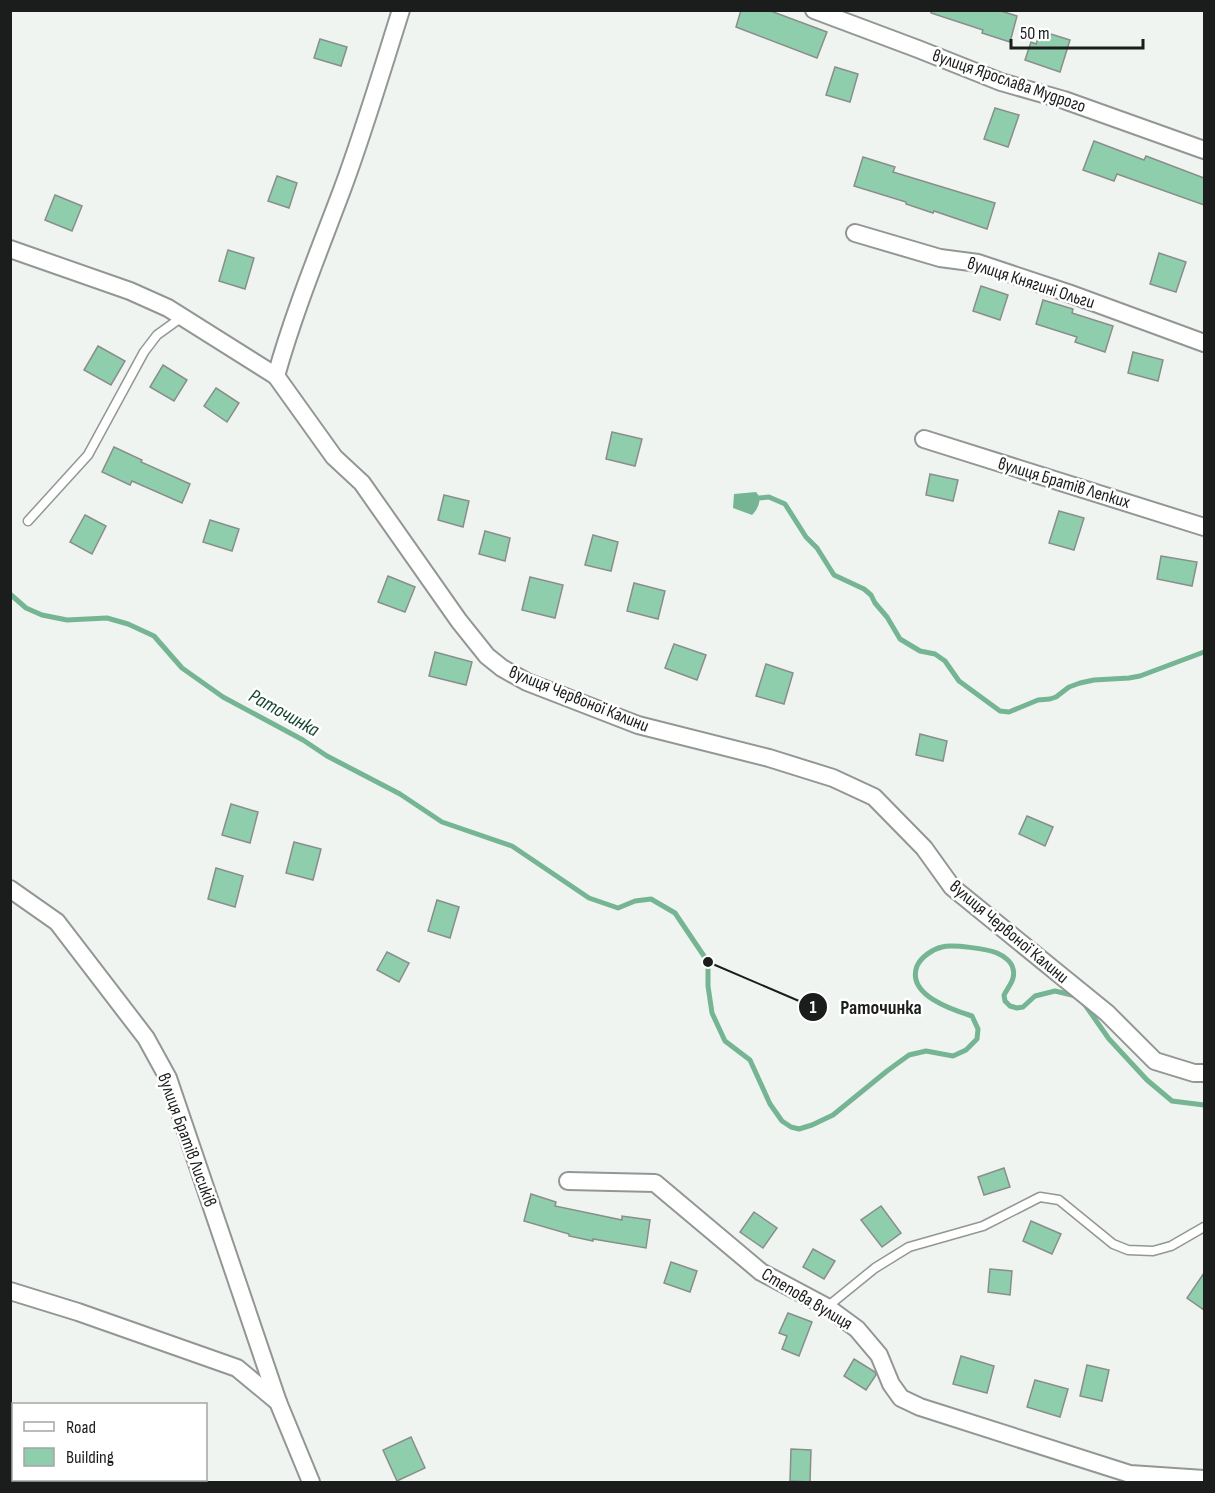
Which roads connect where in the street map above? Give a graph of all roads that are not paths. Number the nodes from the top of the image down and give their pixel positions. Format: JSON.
{"nodes":[{"id":1,"x":401,"y":10,"type":"edge"},
{"id":2,"x":814,"y":10,"type":"edge"},
{"id":3,"x":1204,"y":150,"type":"edge"},
{"id":4,"x":855,"y":233,"type":"dead end"},
{"id":5,"x":10,"y":249,"type":"edge"},
{"id":6,"x":182,"y":317,"type":"junction"},
{"id":7,"x":1204,"y":344,"type":"edge"},
{"id":8,"x":276,"y":376,"type":"junction"},
{"id":9,"x":924,"y":439,"type":"dead end"},
{"id":10,"x":28,"y":521,"type":"dead end"},
{"id":11,"x":1204,"y":527,"type":"edge"},
{"id":12,"x":10,"y":889,"type":"edge"},
{"id":13,"x":1204,"y":1073,"type":"edge"},
{"id":14,"x":568,"y":1181,"type":"dead end"},
{"id":15,"x":1204,"y":1227,"type":"edge"},
{"id":16,"x":10,"y":1291,"type":"edge"},
{"id":17,"x":827,"y":1307,"type":"junction"},
{"id":18,"x":278,"y":1402,"type":"junction"},
{"id":19,"x":1204,"y":1479,"type":"edge"},
{"id":20,"x":311,"y":1482,"type":"edge"}],
"edges":[{"from":1,"to":8,"type":"street"},
{"from":2,"to":3,"type":"street","name":"вулиця Ярослава Мудрого"},
{"from":4,"to":7,"type":"street","name":"вулиця Княгині Ольги"},
{"from":5,"to":6,"type":"street","name":"вулиця Червоної Калини"},
{"from":6,"to":8,"type":"street","name":"вулиця Червоної Калини"},
{"from":6,"to":10,"type":"lane"},
{"from":8,"to":13,"type":"street","name":"вулиця Червоної Калини"},
{"from":9,"to":11,"type":"street","name":"вулиця Братів Лепких"},
{"from":12,"to":18,"type":"street","name":"вулиця Братів Лисиків"},
{"from":14,"to":17,"type":"street","name":"Степова вулиця"},
{"from":15,"to":17,"type":"lane"},
{"from":16,"to":18,"type":"street","name":"вулиця Братів Лисиків"},
{"from":17,"to":19,"type":"street","name":"Степова вулиця"},
{"from":18,"to":20,"type":"street","name":"вулиця Братів Лисиків"}]}
